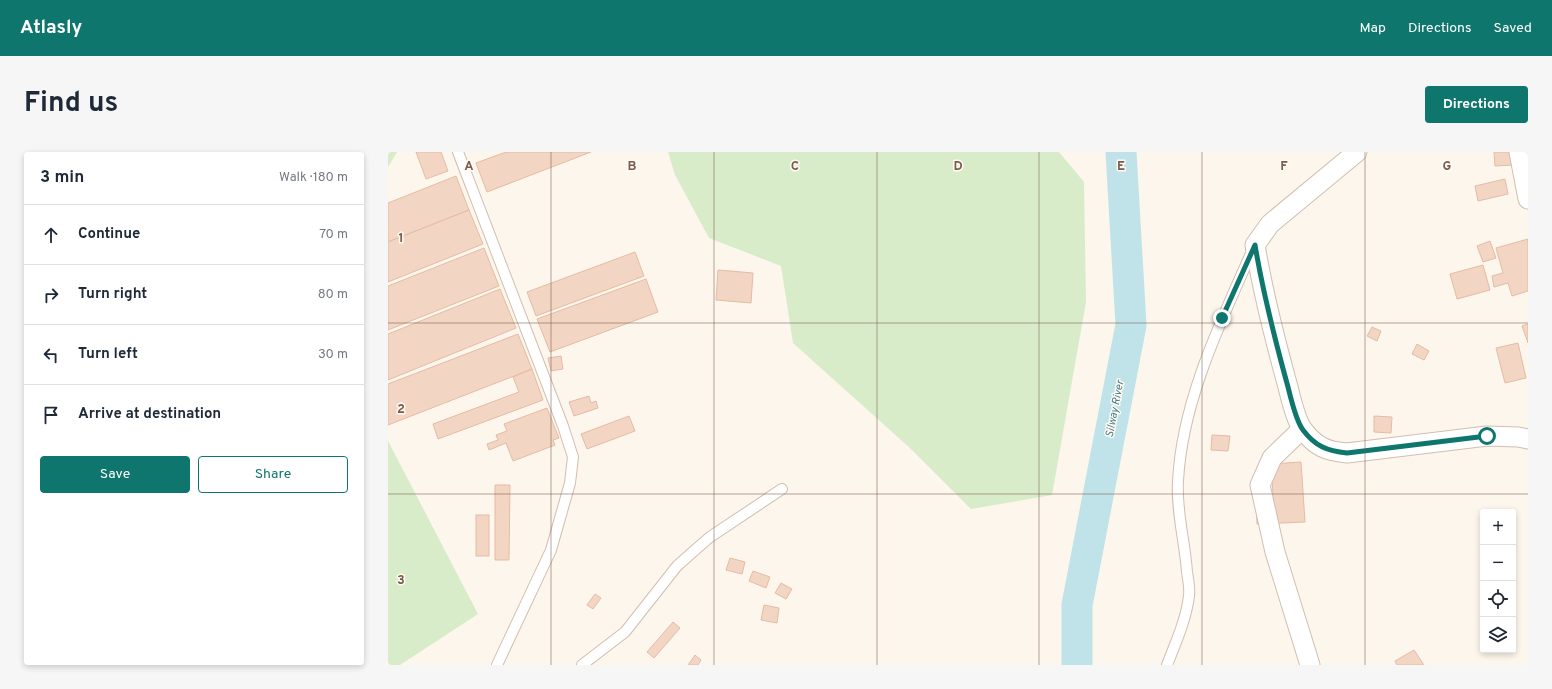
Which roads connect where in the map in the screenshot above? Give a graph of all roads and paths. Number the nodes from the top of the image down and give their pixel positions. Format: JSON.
{"nodes":[{"id":1,"x":458,"y":152,"type":"edge"},
{"id":2,"x":1357,"y":152,"type":"edge"},
{"id":3,"x":1519,"y":152,"type":"edge"},
{"id":4,"x":1528,"y":199,"type":"edge"},
{"id":5,"x":1255,"y":245,"type":"junction"},
{"id":6,"x":1302,"y":429,"type":"junction"},
{"id":7,"x":1528,"y":439,"type":"edge"},
{"id":8,"x":782,"y":489,"type":"dead end"},
{"id":9,"x":497,"y":665,"type":"edge"},
{"id":10,"x":582,"y":665,"type":"edge"},
{"id":11,"x":1167,"y":665,"type":"edge"},
{"id":12,"x":1310,"y":665,"type":"edge"}],
"edges":[{"from":1,"to":9,"type":"lane"},
{"from":2,"to":5,"type":"street"},
{"from":3,"to":4,"type":"street"},
{"from":5,"to":6,"type":"street"},
{"from":5,"to":11,"type":"lane"},
{"from":6,"to":7,"type":"street"},
{"from":6,"to":12,"type":"street"},
{"from":8,"to":10,"type":"lane"}]}
